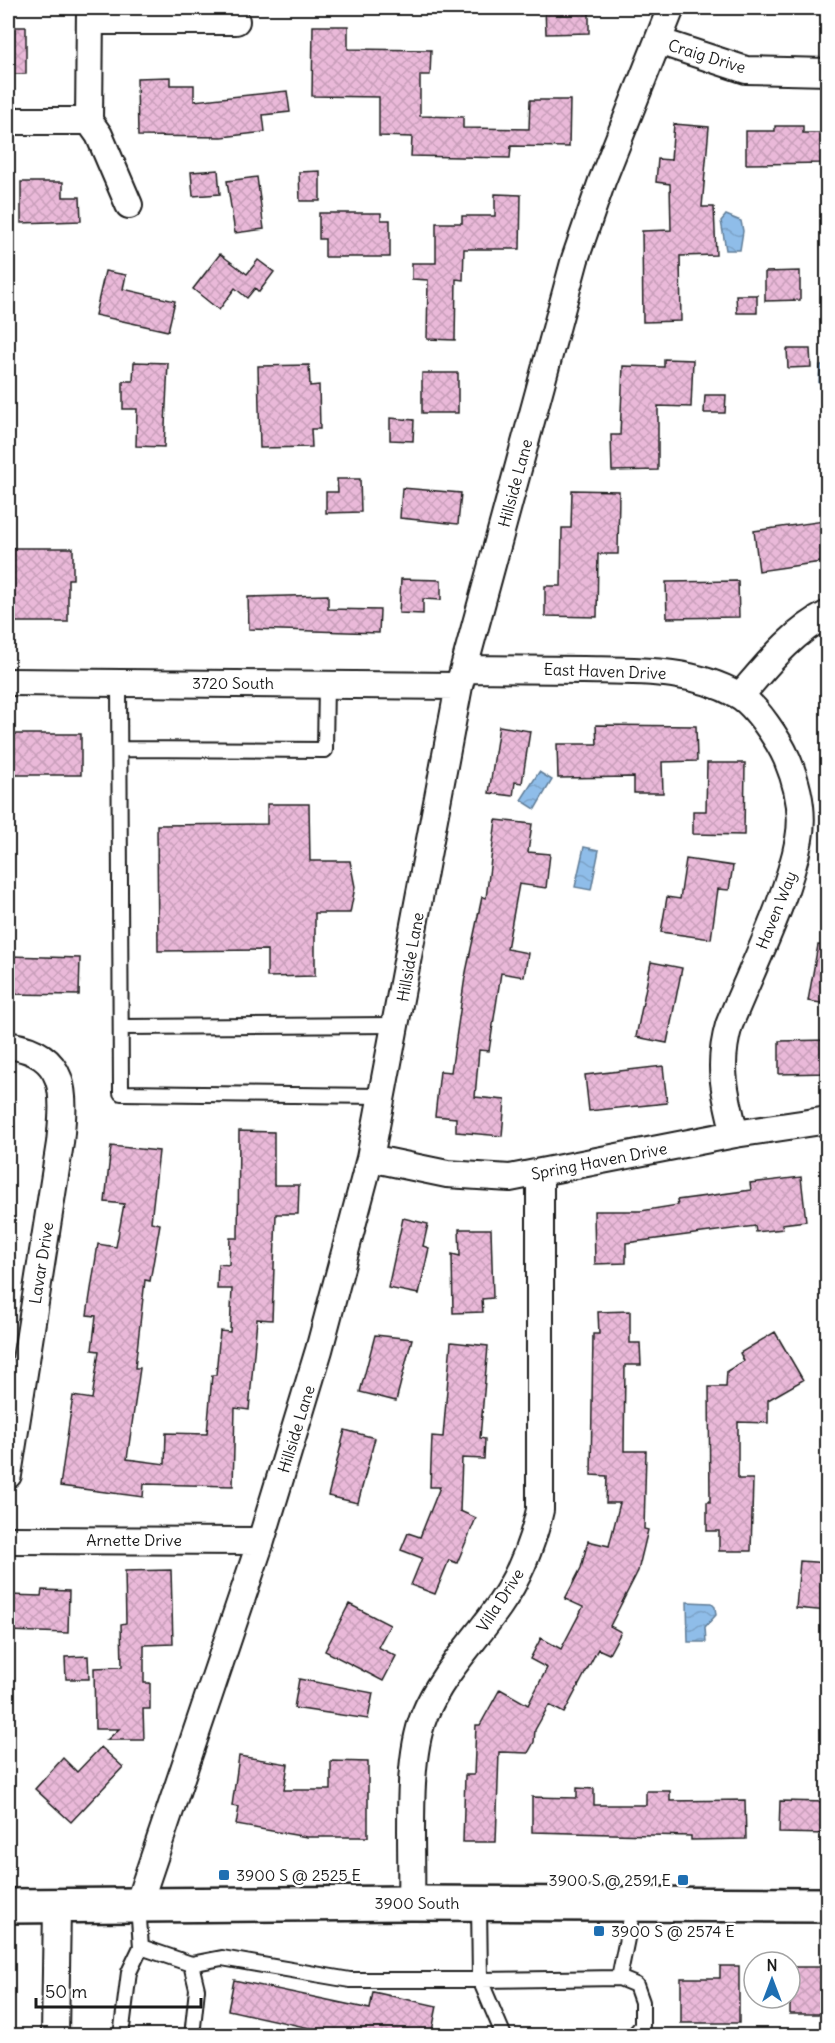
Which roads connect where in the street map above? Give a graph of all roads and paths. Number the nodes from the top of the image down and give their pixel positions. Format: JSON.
{"nodes":[{"id":1,"x":671,"y":8,"type":"edge"},
{"id":2,"x":90,"y":14,"type":"edge"},
{"id":3,"x":236,"y":21,"type":"dead end"},
{"id":4,"x":658,"y":41,"type":"junction"},
{"id":5,"x":828,"y":72,"type":"edge"},
{"id":6,"x":8,"y":121,"type":"edge"},
{"id":7,"x":88,"y":121,"type":"junction"},
{"id":8,"x":129,"y":205,"type":"dead end"},
{"id":9,"x":828,"y":614,"type":"edge"},
{"id":10,"x":462,"y":677,"type":"junction"},
{"id":11,"x":8,"y":682,"type":"edge"},
{"id":12,"x":119,"y":682,"type":"junction"},
{"id":13,"x":326,"y":683,"type":"junction"},
{"id":14,"x":740,"y":696,"type":"junction"},
{"id":15,"x":120,"y":749,"type":"junction"},
{"id":16,"x":398,"y":1025,"type":"junction"},
{"id":17,"x":121,"y":1027,"type":"junction"},
{"id":18,"x":8,"y":1045,"type":"edge"},
{"id":19,"x":383,"y":1096,"type":"junction"},
{"id":20,"x":828,"y":1120,"type":"edge"},
{"id":21,"x":735,"y":1134,"type":"junction"},
{"id":22,"x":370,"y":1158,"type":"junction"},
{"id":23,"x":540,"y":1174,"type":"junction"},
{"id":24,"x":8,"y":1475,"type":"edge"},
{"id":25,"x":8,"y":1540,"type":"edge"},
{"id":26,"x":261,"y":1541,"type":"junction"},
{"id":27,"x":411,"y":1903,"type":"junction"},
{"id":28,"x":479,"y":1903,"type":"junction"},
{"id":29,"x":634,"y":1904,"type":"junction"},
{"id":30,"x":138,"y":1905,"type":"junction"},
{"id":31,"x":828,"y":1905,"type":"edge"},
{"id":32,"x":8,"y":1906,"type":"edge"},
{"id":33,"x":57,"y":1906,"type":"junction"},
{"id":34,"x":141,"y":1947,"type":"junction"},
{"id":35,"x":191,"y":1964,"type":"junction"},
{"id":36,"x":619,"y":1977,"type":"junction"},
{"id":37,"x":480,"y":1980,"type":"junction"},
{"id":38,"x":55,"y":2036,"type":"edge"},
{"id":39,"x":121,"y":2036,"type":"edge"},
{"id":40,"x":192,"y":2036,"type":"edge"},
{"id":41,"x":504,"y":2036,"type":"edge"},
{"id":42,"x":633,"y":2036,"type":"edge"}],
"edges":[{"from":1,"to":4,"type":"street","name":"Hillside Lane"},
{"from":2,"to":3,"type":"street"},
{"from":2,"to":7,"type":"street"},
{"from":4,"to":5,"type":"street","name":"Craig Drive"},
{"from":4,"to":10,"type":"street","name":"Hillside Lane"},
{"from":6,"to":7,"type":"street"},
{"from":7,"to":8,"type":"street"},
{"from":9,"to":14,"type":"street"},
{"from":10,"to":13,"type":"street","name":"3720 South"},
{"from":10,"to":14,"type":"street","name":"East Haven Drive"},
{"from":10,"to":16,"type":"street","name":"Hillside Lane"},
{"from":11,"to":12,"type":"street","name":"3720 South"},
{"from":12,"to":13,"type":"street","name":"3720 South"},
{"from":12,"to":15,"type":"lane"},
{"from":13,"to":15,"type":"lane"},
{"from":14,"to":21,"type":"street","name":"Haven Way"},
{"from":15,"to":17,"type":"lane"},
{"from":16,"to":17,"type":"lane"},
{"from":16,"to":19,"type":"street","name":"Hillside Lane"},
{"from":17,"to":19,"type":"lane"},
{"from":18,"to":24,"type":"street","name":"Lavar Drive"},
{"from":19,"to":22,"type":"street","name":"Hillside Lane"},
{"from":20,"to":21,"type":"street","name":"Spring Haven Drive"},
{"from":21,"to":23,"type":"street","name":"Spring Haven Drive"},
{"from":22,"to":23,"type":"street","name":"Spring Haven Drive"},
{"from":22,"to":26,"type":"street","name":"Hillside Lane"},
{"from":23,"to":27,"type":"street","name":"Villa Drive"},
{"from":25,"to":26,"type":"street","name":"Arnette Drive"},
{"from":26,"to":30,"type":"street","name":"Hillside Lane"},
{"from":27,"to":28,"type":"main road","name":"3900 South"},
{"from":27,"to":30,"type":"main road","name":"3900 South"},
{"from":28,"to":29,"type":"main road","name":"3900 South"},
{"from":28,"to":37,"type":"lane"},
{"from":29,"to":31,"type":"main road","name":"3900 South"},
{"from":29,"to":36,"type":"lane"},
{"from":30,"to":33,"type":"main road","name":"3900 South"},
{"from":30,"to":34,"type":"lane"},
{"from":32,"to":33,"type":"main road","name":"3900 South"},
{"from":33,"to":38,"type":"street"},
{"from":34,"to":35,"type":"lane"},
{"from":34,"to":39,"type":"lane"},
{"from":35,"to":37,"type":"lane"},
{"from":35,"to":40,"type":"lane"},
{"from":36,"to":37,"type":"lane"},
{"from":36,"to":42,"type":"lane"},
{"from":37,"to":41,"type":"lane"}]}
